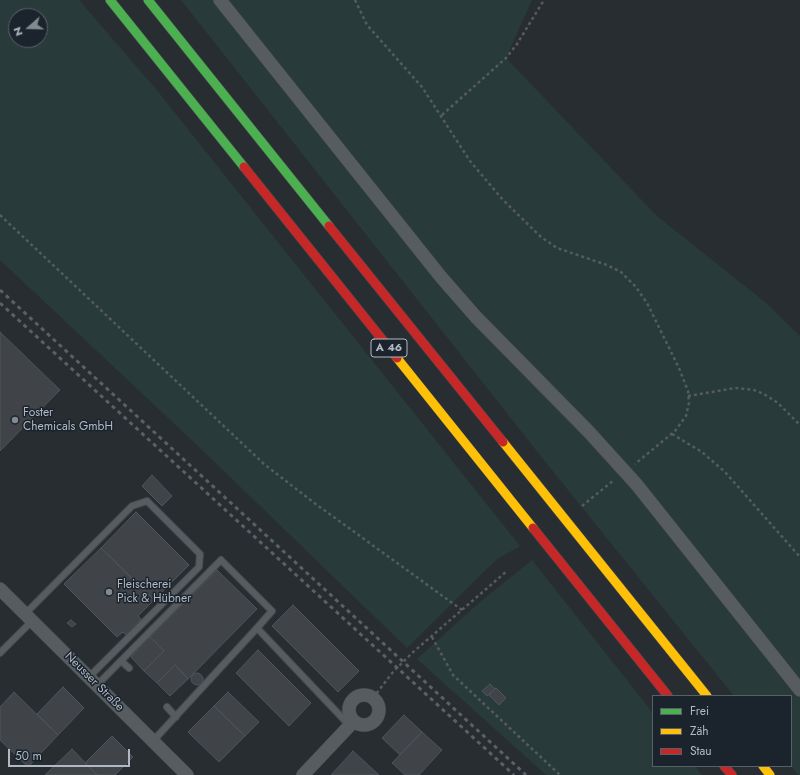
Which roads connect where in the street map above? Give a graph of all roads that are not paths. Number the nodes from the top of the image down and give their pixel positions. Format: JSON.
{"nodes":[{"id":1,"x":110,"y":0,"type":"edge"},
{"id":2,"x":148,"y":0,"type":"edge"},
{"id":3,"x":220,"y":0,"type":"edge"},
{"id":4,"x":0,"y":590,"type":"edge"},
{"id":5,"x":28,"y":617,"type":"junction"},
{"id":6,"x":257,"y":628,"type":"junction"},
{"id":7,"x":0,"y":653,"type":"edge"},
{"id":8,"x":121,"y":661,"type":"junction"},
{"id":9,"x":129,"y":668,"type":"dead end"},
{"id":10,"x":93,"y":681,"type":"junction"},
{"id":11,"x":800,"y":690,"type":"edge"},
{"id":12,"x":667,"y":695,"type":"edge"},
{"id":13,"x":706,"y":695,"type":"edge"},
{"id":14,"x":167,"y":707,"type":"dead end"},
{"id":15,"x":176,"y":717,"type":"junction"},
{"id":16,"x":352,"y":724,"type":"junction"},
{"id":17,"x":153,"y":741,"type":"junction"},
{"id":18,"x":725,"y":767,"type":"edge"},
{"id":19,"x":764,"y":767,"type":"edge"},
{"id":20,"x":187,"y":775,"type":"edge"},
{"id":21,"x":303,"y":775,"type":"edge"},
{"id":22,"x":732,"y":775,"type":"edge"},
{"id":23,"x":770,"y":775,"type":"edge"}],
"edges":[{"from":1,"to":12,"type":"highway","number":"A 46"},
{"from":2,"to":13,"type":"highway","number":"A 46"},
{"from":3,"to":11,"type":"street"},
{"from":4,"to":5,"type":"street","name":"Neusser Straße"},
{"from":5,"to":7,"type":"lane"},
{"from":5,"to":10,"type":"street","name":"Neusser Straße"},
{"from":5,"to":10,"type":"lane"},
{"from":6,"to":8,"type":"lane"},
{"from":6,"to":15,"type":"lane"},
{"from":6,"to":16,"type":"lane"},
{"from":8,"to":9,"type":"lane"},
{"from":8,"to":10,"type":"lane"},
{"from":10,"to":17,"type":"street","name":"Neusser Straße"},
{"from":14,"to":15,"type":"lane"},
{"from":15,"to":17,"type":"lane"},
{"from":16,"to":16,"type":"street"},
{"from":16,"to":21,"type":"street"},
{"from":17,"to":20,"type":"street","name":"Neusser Straße"},
{"from":18,"to":22,"type":"highway"},
{"from":19,"to":23,"type":"highway"}]}
